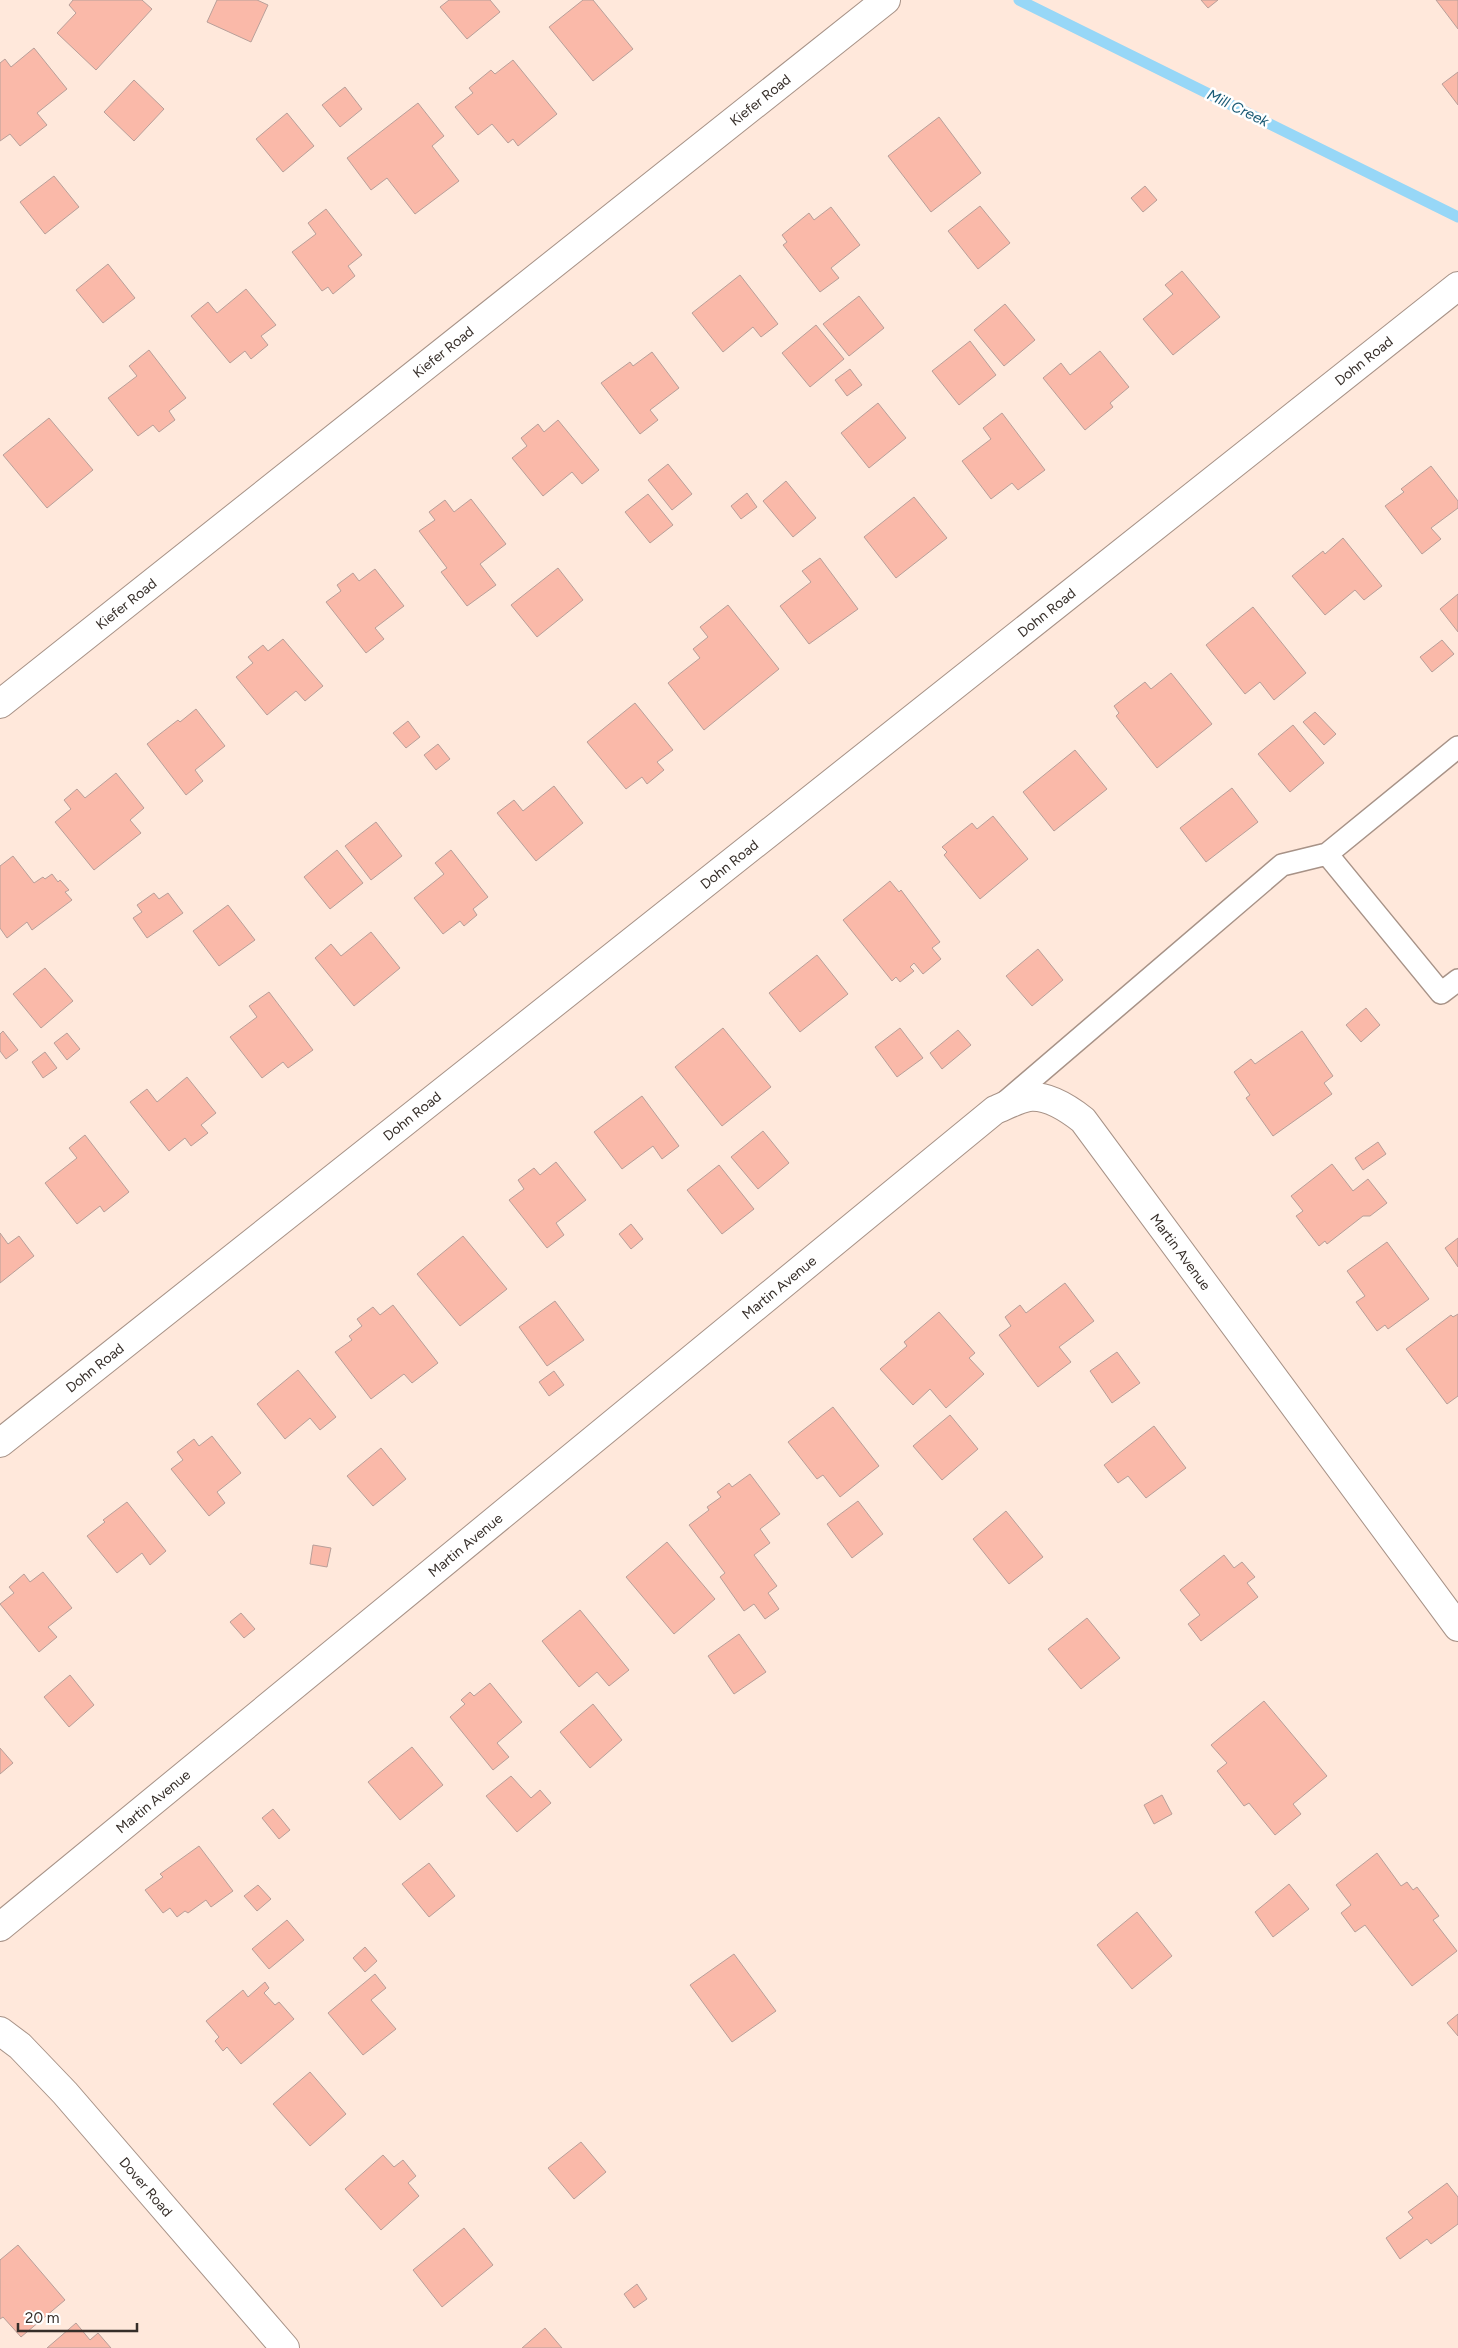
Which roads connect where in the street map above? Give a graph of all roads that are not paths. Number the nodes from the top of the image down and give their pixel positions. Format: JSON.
{"nodes":[{"id":1,"x":886,"y":0,"type":"edge"},
{"id":2,"x":1458,"y":286,"type":"edge"},
{"id":3,"x":0,"y":704,"type":"edge"},
{"id":4,"x":1458,"y":747,"type":"edge"},
{"id":5,"x":1327,"y":854,"type":"junction"},
{"id":6,"x":1458,"y":980,"type":"edge"},
{"id":7,"x":995,"y":1110,"type":"junction"},
{"id":8,"x":0,"y":1443,"type":"edge"},
{"id":9,"x":1458,"y":1627,"type":"edge"},
{"id":10,"x":0,"y":1927,"type":"edge"},
{"id":11,"x":0,"y":2031,"type":"edge"},
{"id":12,"x":285,"y":2348,"type":"edge"}],
"edges":[{"from":1,"to":3,"type":"street","name":"Kiefer Road"},
{"from":2,"to":8,"type":"street","name":"Dohn Road"},
{"from":4,"to":5,"type":"lane"},
{"from":5,"to":6,"type":"lane"},
{"from":5,"to":7,"type":"lane"},
{"from":7,"to":9,"type":"street","name":"Martin Avenue"},
{"from":7,"to":10,"type":"street","name":"Martin Avenue"},
{"from":11,"to":12,"type":"street","name":"Dover Road"}]}
